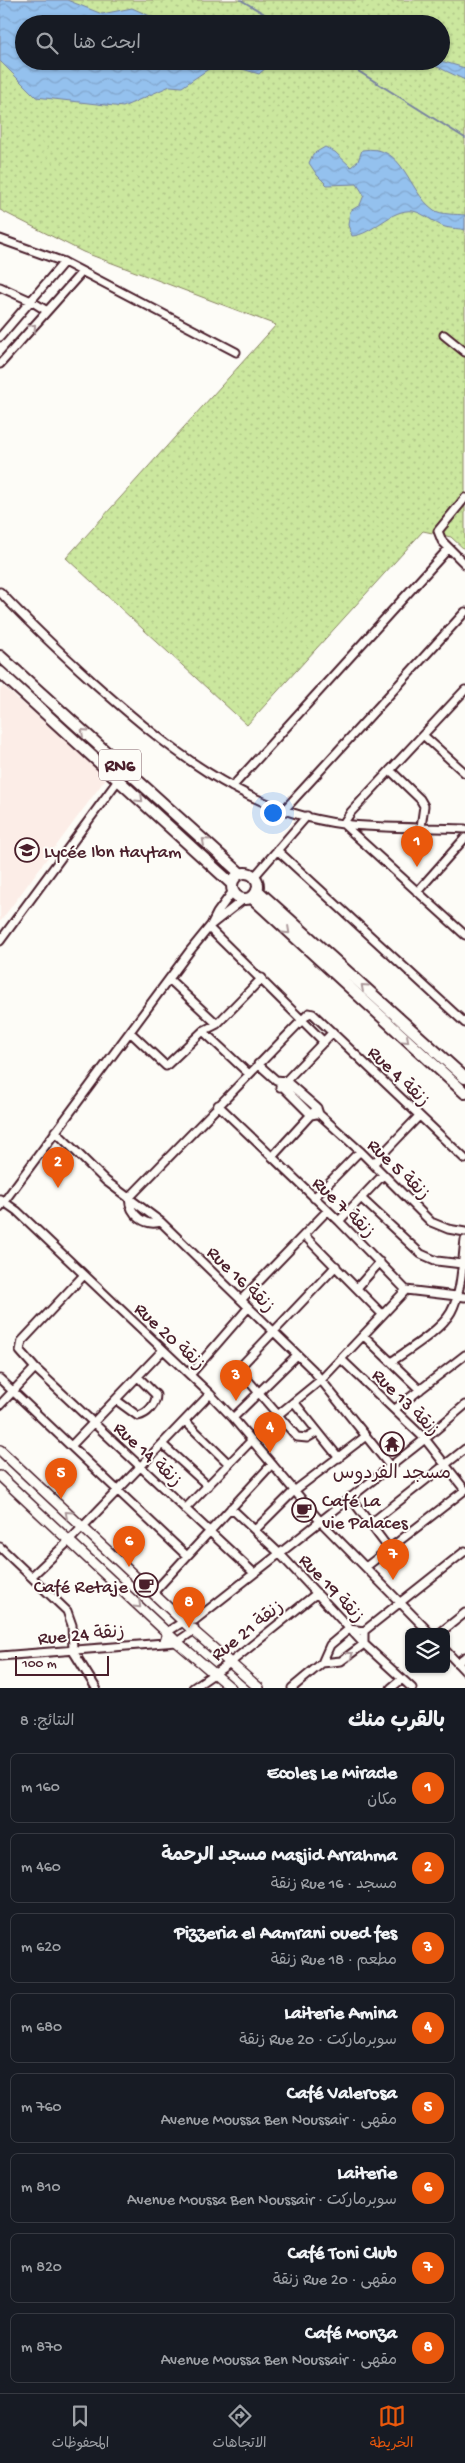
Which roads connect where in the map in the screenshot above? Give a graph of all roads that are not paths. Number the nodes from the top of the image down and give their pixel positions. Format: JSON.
{"nodes":[{"id":1,"x":0,"y":239,"type":"edge"},
{"id":2,"x":64,"y":262,"type":"junction"},
{"id":3,"x":82,"y":272,"type":"junction"},
{"id":4,"x":0,"y":287,"type":"edge"},
{"id":5,"x":31,"y":301,"type":"junction"},
{"id":6,"x":47,"y":311,"type":"junction"},
{"id":7,"x":444,"y":336,"type":"dead end"},
{"id":8,"x":0,"y":337,"type":"edge"},
{"id":9,"x":236,"y":352,"type":"dead end"},
{"id":10,"x":465,"y":352,"type":"edge"},
{"id":11,"x":0,"y":364,"type":"edge"},
{"id":12,"x":465,"y":498,"type":"edge"},
{"id":13,"x":449,"y":548,"type":"junction"},
{"id":14,"x":465,"y":564,"type":"edge"},
{"id":15,"x":0,"y":592,"type":"edge"},
{"id":16,"x":465,"y":612,"type":"edge"},
{"id":17,"x":0,"y":656,"type":"edge"},
{"id":18,"x":1,"y":676,"type":"edge"},
{"id":19,"x":463,"y":695,"type":"edge"},
{"id":20,"x":423,"y":734,"type":"junction"},
{"id":21,"x":390,"y":770,"type":"junction"},
{"id":22,"x":465,"y":773,"type":"edge"},
{"id":23,"x":119,"y":780,"type":"junction"},
{"id":24,"x":232,"y":787,"type":"junction"},
{"id":25,"x":285,"y":809,"type":"junction"},
{"id":26,"x":307,"y":816,"type":"junction"},
{"id":27,"x":343,"y":824,"type":"junction"},
{"id":28,"x":421,"y":827,"type":"junction"},
{"id":29,"x":465,"y":829,"type":"edge"},
{"id":30,"x":465,"y":838,"type":"edge"},
{"id":31,"x":277,"y":850,"type":"junction"},
{"id":32,"x":241,"y":874,"type":"junction"},
{"id":33,"x":254,"y":877,"type":"junction"},
{"id":34,"x":233,"y":888,"type":"junction"},
{"id":35,"x":417,"y":892,"type":"junction"},
{"id":36,"x":251,"y":895,"type":"junction"},
{"id":37,"x":210,"y":926,"type":"junction"},
{"id":38,"x":465,"y":935,"type":"edge"},
{"id":39,"x":0,"y":941,"type":"edge"},
{"id":40,"x":262,"y":978,"type":"junction"},
{"id":41,"x":168,"y":979,"type":"junction"},
{"id":42,"x":301,"y":1019,"type":"junction"},
{"id":43,"x":465,"y":1023,"type":"edge"},
{"id":44,"x":217,"y":1024,"type":"junction"},
{"id":45,"x":204,"y":1031,"type":"junction"},
{"id":46,"x":130,"y":1032,"type":"junction"},
{"id":47,"x":333,"y":1032,"type":"junction"},
{"id":48,"x":324,"y":1042,"type":"junction"},
{"id":49,"x":258,"y":1064,"type":"junction"},
{"id":50,"x":249,"y":1074,"type":"junction"},
{"id":51,"x":465,"y":1078,"type":"edge"},
{"id":52,"x":282,"y":1083,"type":"junction"},
{"id":53,"x":465,"y":1093,"type":"edge"},
{"id":54,"x":218,"y":1105,"type":"junction"},
{"id":55,"x":316,"y":1112,"type":"junction"},
{"id":56,"x":419,"y":1116,"type":"junction"},
{"id":57,"x":55,"y":1131,"type":"junction"},
{"id":58,"x":360,"y":1151,"type":"junction"},
{"id":59,"x":272,"y":1157,"type":"junction"},
{"id":60,"x":465,"y":1159,"type":"edge"},
{"id":61,"x":373,"y":1164,"type":"junction"},
{"id":62,"x":383,"y":1175,"type":"junction"},
{"id":63,"x":129,"y":1198,"type":"junction"},
{"id":64,"x":314,"y":1198,"type":"junction"},
{"id":65,"x":361,"y":1198,"type":"junction"},
{"id":66,"x":2,"y":1202,"type":"edge"},
{"id":67,"x":327,"y":1211,"type":"junction"},
{"id":68,"x":339,"y":1221,"type":"junction"},
{"id":69,"x":161,"y":1222,"type":"junction"},
{"id":70,"x":465,"y":1232,"type":"edge"},
{"id":71,"x":305,"y":1236,"type":"junction"},
{"id":72,"x":465,"y":1240,"type":"edge"},
{"id":73,"x":380,"y":1262,"type":"junction"},
{"id":74,"x":462,"y":1264,"type":"junction"},
{"id":75,"x":336,"y":1266,"type":"junction"},
{"id":76,"x":84,"y":1275,"type":"junction"},
{"id":77,"x":357,"y":1288,"type":"junction"},
{"id":78,"x":406,"y":1290,"type":"junction"},
{"id":79,"x":457,"y":1296,"type":"junction"},
{"id":80,"x":465,"y":1297,"type":"edge"},
{"id":81,"x":241,"y":1300,"type":"junction"},
{"id":82,"x":248,"y":1308,"type":"junction"},
{"id":83,"x":382,"y":1314,"type":"junction"},
{"id":84,"x":273,"y":1331,"type":"junction"},
{"id":85,"x":364,"y":1336,"type":"junction"},
{"id":86,"x":163,"y":1350,"type":"junction"},
{"id":87,"x":297,"y":1354,"type":"junction"},
{"id":88,"x":465,"y":1355,"type":"edge"},
{"id":89,"x":342,"y":1360,"type":"junction"},
{"id":90,"x":391,"y":1362,"type":"junction"},
{"id":91,"x":35,"y":1368,"type":"junction"},
{"id":92,"x":190,"y":1375,"type":"junction"},
{"id":93,"x":138,"y":1377,"type":"junction"},
{"id":94,"x":0,"y":1379,"type":"edge"},
{"id":95,"x":322,"y":1379,"type":"junction"},
{"id":96,"x":420,"y":1390,"type":"junction"},
{"id":97,"x":13,"y":1391,"type":"junction"},
{"id":98,"x":260,"y":1392,"type":"junction"},
{"id":99,"x":210,"y":1394,"type":"junction"},
{"id":100,"x":116,"y":1400,"type":"junction"},
{"id":101,"x":294,"y":1402,"type":"junction"},
{"id":102,"x":0,"y":1405,"type":"edge"},
{"id":103,"x":465,"y":1405,"type":"edge"},
{"id":104,"x":395,"y":1410,"type":"junction"},
{"id":105,"x":279,"y":1414,"type":"junction"},
{"id":106,"x":233,"y":1418,"type":"junction"},
{"id":107,"x":185,"y":1421,"type":"junction"},
{"id":108,"x":94,"y":1423,"type":"junction"},
{"id":109,"x":317,"y":1432,"type":"junction"},
{"id":110,"x":366,"y":1436,"type":"junction"},
{"id":111,"x":252,"y":1440,"type":"junction"},
{"id":112,"x":425,"y":1440,"type":"junction"},
{"id":113,"x":162,"y":1444,"type":"junction"},
{"id":114,"x":71,"y":1446,"type":"junction"},
{"id":115,"x":465,"y":1449,"type":"edge"},
{"id":116,"x":0,"y":1450,"type":"edge"},
{"id":117,"x":339,"y":1458,"type":"junction"},
{"id":118,"x":229,"y":1464,"type":"junction"},
{"id":119,"x":272,"y":1464,"type":"junction"},
{"id":120,"x":446,"y":1465,"type":"junction"},
{"id":121,"x":390,"y":1466,"type":"junction"},
{"id":122,"x":140,"y":1467,"type":"junction"},
{"id":123,"x":0,"y":1476,"type":"edge"},
{"id":124,"x":208,"y":1486,"type":"junction"},
{"id":125,"x":118,"y":1490,"type":"junction"},
{"id":126,"x":465,"y":1490,"type":"edge"},
{"id":127,"x":294,"y":1491,"type":"junction"},
{"id":128,"x":350,"y":1497,"type":"junction"},
{"id":129,"x":231,"y":1508,"type":"junction"},
{"id":130,"x":185,"y":1509,"type":"junction"},
{"id":131,"x":320,"y":1520,"type":"junction"},
{"id":132,"x":370,"y":1524,"type":"junction"},
{"id":133,"x":82,"y":1526,"type":"junction"},
{"id":134,"x":255,"y":1530,"type":"junction"},
{"id":135,"x":208,"y":1532,"type":"junction"},
{"id":136,"x":70,"y":1540,"type":"junction"},
{"id":137,"x":389,"y":1549,"type":"junction"},
{"id":138,"x":465,"y":1551,"type":"edge"},
{"id":139,"x":2,"y":1552,"type":"edge"},
{"id":140,"x":279,"y":1553,"type":"junction"},
{"id":141,"x":187,"y":1556,"type":"junction"},
{"id":142,"x":367,"y":1566,"type":"junction"},
{"id":143,"x":254,"y":1573,"type":"junction"},
{"id":144,"x":32,"y":1576,"type":"junction"},
{"id":145,"x":153,"y":1593,"type":"junction"},
{"id":146,"x":317,"y":1593,"type":"junction"},
{"id":147,"x":400,"y":1602,"type":"junction"},
{"id":148,"x":465,"y":1613,"type":"edge"},
{"id":149,"x":195,"y":1620,"type":"junction"},
{"id":150,"x":183,"y":1622,"type":"junction"},
{"id":151,"x":424,"y":1628,"type":"edge"},
{"id":152,"x":446,"y":1628,"type":"edge"},
{"id":153,"x":349,"y":1629,"type":"junction"},
{"id":154,"x":193,"y":1631,"type":"junction"},
{"id":155,"x":364,"y":1631,"type":"junction"},
{"id":156,"x":167,"y":1632,"type":"junction"},
{"id":157,"x":164,"y":1642,"type":"junction"},
{"id":158,"x":177,"y":1642,"type":"junction"},
{"id":159,"x":364,"y":1644,"type":"junction"},
{"id":160,"x":73,"y":1651,"type":"junction"},
{"id":161,"x":450,"y":1655,"type":"edge"},
{"id":162,"x":0,"y":1656,"type":"edge"},
{"id":163,"x":465,"y":1657,"type":"edge"},
{"id":164,"x":230,"y":1663,"type":"junction"},
{"id":165,"x":458,"y":1663,"type":"junction"},
{"id":166,"x":322,"y":1664,"type":"junction"},
{"id":167,"x":465,"y":1671,"type":"edge"},
{"id":168,"x":214,"y":1674,"type":"junction"},
{"id":169,"x":402,"y":1679,"type":"junction"},
{"id":170,"x":96,"y":1688,"type":"edge"},
{"id":171,"x":193,"y":1688,"type":"edge"},
{"id":172,"x":231,"y":1688,"type":"edge"},
{"id":173,"x":259,"y":1688,"type":"edge"},
{"id":174,"x":292,"y":1688,"type":"edge"},
{"id":175,"x":391,"y":1688,"type":"edge"},
{"id":176,"x":412,"y":1688,"type":"edge"}],
"edges":[{"from":1,"to":2,"type":"street"},
{"from":2,"to":3,"type":"street"},
{"from":2,"to":5,"type":"street"},
{"from":3,"to":6,"type":"street"},
{"from":3,"to":9,"type":"street"},
{"from":4,"to":5,"type":"street"},
{"from":5,"to":6,"type":"street"},
{"from":5,"to":8,"type":"street"},
{"from":11,"to":6,"type":"street","one_way":true},
{"from":7,"to":10,"type":"street"},
{"from":12,"to":13,"type":"street"},
{"from":13,"to":14,"type":"street"},
{"from":13,"to":24,"type":"street"},
{"from":15,"to":24,"type":"street"},
{"from":16,"to":25,"type":"street"},
{"from":32,"to":17,"type":"main road","number":"RN6","one_way":true},
{"from":18,"to":23,"type":"main road","number":"RN6"},
{"from":19,"to":20,"type":"street"},
{"from":20,"to":21,"type":"street"},
{"from":20,"to":22,"type":"street"},
{"from":21,"to":27,"type":"street"},
{"from":21,"to":28,"type":"street"},
{"from":23,"to":34,"type":"main road","number":"RN6","one_way":true},
{"from":23,"to":39,"type":"street"},
{"from":24,"to":25,"type":"street"},
{"from":25,"to":26,"type":"street"},
{"from":26,"to":27,"type":"street"},
{"from":26,"to":31,"type":"street"},
{"from":27,"to":28,"type":"street"},
{"from":27,"to":35,"type":"street"},
{"from":28,"to":29,"type":"street"},
{"from":30,"to":35,"type":"street"},
{"from":31,"to":33,"type":"street"},
{"from":31,"to":43,"type":"street"},
{"from":32,"to":33,"type":"main road","number":"RN6"},
{"from":32,"to":34,"type":"main road"},
{"from":33,"to":36,"type":"main road"},
{"from":34,"to":36,"type":"main road","number":"RN6"},
{"from":34,"to":37,"type":"street"},
{"from":35,"to":38,"type":"street"},
{"from":36,"to":37,"type":"street"},
{"from":51,"to":36,"type":"main road","number":"RN6","one_way":true},
{"from":36,"to":53,"type":"main road","number":"RN6","one_way":true},
{"from":37,"to":40,"type":"street"},
{"from":37,"to":41,"type":"street"},
{"from":40,"to":42,"type":"street"},
{"from":40,"to":44,"type":"street"},
{"from":41,"to":44,"type":"street"},
{"from":41,"to":46,"type":"street"},
{"from":42,"to":47,"type":"street","name":"Rue 4 زنقة"},
{"from":42,"to":48,"type":"street"},
{"from":42,"to":49,"type":"street"},
{"from":44,"to":45,"type":"street"},
{"from":45,"to":46,"type":"street"},
{"from":45,"to":50,"type":"street"},
{"from":46,"to":57,"type":"street"},
{"from":47,"to":48,"type":"street"},
{"from":47,"to":56,"type":"street","name":"Rue 4 زنقة"},
{"from":48,"to":52,"type":"street"},
{"from":49,"to":50,"type":"street"},
{"from":49,"to":52,"type":"street","name":"Rue 5 زنقة"},
{"from":50,"to":54,"type":"street"},
{"from":52,"to":55,"type":"street","name":"Rue 5 زنقة"},
{"from":54,"to":59,"type":"street","name":"Rue 7 زنقة"},
{"from":54,"to":63,"type":"street"},
{"from":55,"to":58,"type":"street","name":"Rue 5 زنقة"},
{"from":55,"to":59,"type":"street"},
{"from":56,"to":60,"type":"street","name":"Rue 4 زنقة"},
{"from":56,"to":61,"type":"street"},
{"from":57,"to":63,"type":"street","name":"Rue 16 زنقة"},
{"from":57,"to":66,"type":"street"},
{"from":58,"to":61,"type":"street","name":"Rue 5 زنقة"},
{"from":58,"to":64,"type":"street"},
{"from":59,"to":64,"type":"street","name":"Rue 7 زنقة"},
{"from":61,"to":62,"type":"street","name":"Rue 5 زنقة"},
{"from":62,"to":65,"type":"street"},
{"from":62,"to":70,"type":"street","name":"Rue 5 زنقة"},
{"from":63,"to":69,"type":"street","name":"Rue 16 زنقة"},
{"from":63,"to":69,"type":"street"},
{"from":64,"to":67,"type":"street","name":"Rue 7 زنقة"},
{"from":65,"to":68,"type":"street"},
{"from":65,"to":74,"type":"street"},
{"from":66,"to":76,"type":"street","name":"Rue 20 زنقة"},
{"from":67,"to":68,"type":"street","name":"Rue 7 زنقة"},
{"from":67,"to":71,"type":"street"},
{"from":68,"to":73,"type":"street","name":"Rue 7 زنقة"},
{"from":69,"to":81,"type":"street","name":"Rue 16 زنقة"},
{"from":71,"to":75,"type":"street"},
{"from":71,"to":81,"type":"street"},
{"from":72,"to":74,"type":"street"},
{"from":73,"to":77,"type":"street"},
{"from":73,"to":78,"type":"street","name":"Rue 7 زنقة"},
{"from":74,"to":79,"type":"street"},
{"from":75,"to":77,"type":"street"},
{"from":75,"to":84,"type":"street"},
{"from":76,"to":86,"type":"street","name":"Rue 20 زنقة"},
{"from":76,"to":91,"type":"street","name":"Rue 14 زنقة"},
{"from":77,"to":83,"type":"street"},
{"from":78,"to":79,"type":"street"},
{"from":78,"to":83,"type":"street"},
{"from":79,"to":80,"type":"street"},
{"from":79,"to":90,"type":"street"},
{"from":81,"to":82,"type":"street","name":"Rue 16 زنقة"},
{"from":82,"to":84,"type":"street","name":"Rue 16 زنقة"},
{"from":82,"to":92,"type":"street"},
{"from":83,"to":85,"type":"street"},
{"from":84,"to":87,"type":"street","name":"Rue 16 زنقة"},
{"from":84,"to":98,"type":"street"},
{"from":85,"to":89,"type":"street"},
{"from":85,"to":90,"type":"street"},
{"from":86,"to":92,"type":"street","name":"Rue 20 زنقة"},
{"from":86,"to":93,"type":"street"},
{"from":87,"to":95,"type":"street","name":"Rue 16 زنقة"},
{"from":87,"to":98,"type":"street"},
{"from":88,"to":96,"type":"street"},
{"from":89,"to":95,"type":"street"},
{"from":89,"to":104,"type":"street","name":"Rue 13 زنقة"},
{"from":90,"to":96,"type":"street"},
{"from":91,"to":97,"type":"street"},
{"from":91,"to":108,"type":"street","name":"Rue 14 زنقة"},
{"from":92,"to":99,"type":"street","name":"Rue 20 زنقة"},
{"from":93,"to":100,"type":"street"},
{"from":93,"to":100,"type":"street"},
{"from":94,"to":97,"type":"street"},
{"from":95,"to":101,"type":"street"},
{"from":95,"to":110,"type":"street","name":"Rue 16 زنقة"},
{"from":96,"to":104,"type":"street"},
{"from":97,"to":102,"type":"street"},
{"from":97,"to":114,"type":"street"},
{"from":98,"to":105,"type":"street"},
{"from":98,"to":106,"type":"street"},
{"from":99,"to":106,"type":"street","name":"Rue 20 زنقة"},
{"from":99,"to":107,"type":"street"},
{"from":100,"to":108,"type":"street"},
{"from":101,"to":105,"type":"street"},
{"from":101,"to":109,"type":"street"},
{"from":103,"to":112,"type":"street"},
{"from":104,"to":112,"type":"street","name":"Rue 13 زنقة"},
{"from":105,"to":109,"type":"street"},
{"from":106,"to":111,"type":"street","name":"Rue 20 زنقة"},
{"from":107,"to":113,"type":"street"},
{"from":107,"to":118,"type":"street"},
{"from":108,"to":114,"type":"street"},
{"from":108,"to":122,"type":"street","name":"Rue 14 زنقة"},
{"from":109,"to":117,"type":"street"},
{"from":110,"to":117,"type":"street"},
{"from":110,"to":121,"type":"street","name":"Rue 16 زنقة"},
{"from":111,"to":118,"type":"street"},
{"from":111,"to":119,"type":"street","name":"Rue 20 زنقة"},
{"from":112,"to":120,"type":"street","name":"Rue 13 زنقة"},
{"from":112,"to":121,"type":"street"},
{"from":113,"to":122,"type":"street"},
{"from":113,"to":124,"type":"street"},
{"from":114,"to":125,"type":"street"},
{"from":115,"to":120,"type":"street"},
{"from":133,"to":116,"type":"street","one_way":true},
{"from":117,"to":127,"type":"street"},
{"from":118,"to":124,"type":"street"},
{"from":119,"to":127,"type":"street","name":"Rue 20 زنقة"},
{"from":119,"to":129,"type":"street"},
{"from":120,"to":126,"type":"street","name":"Rue 13 زنقة"},
{"from":120,"to":132,"type":"street"},
{"from":121,"to":128,"type":"street"},
{"from":122,"to":125,"type":"street"},
{"from":122,"to":130,"type":"street","name":"Rue 14 زنقة"},
{"from":123,"to":136,"type":"street"},
{"from":124,"to":130,"type":"street"},
{"from":125,"to":133,"type":"street"},
{"from":125,"to":141,"type":"street"},
{"from":126,"to":137,"type":"street"},
{"from":127,"to":131,"type":"street","name":"Rue 20 زنقة"},
{"from":127,"to":134,"type":"street"},
{"from":128,"to":131,"type":"street"},
{"from":128,"to":132,"type":"street"},
{"from":129,"to":134,"type":"street","name":"Rue 19 زنقة"},
{"from":129,"to":135,"type":"street"},
{"from":130,"to":135,"type":"street","name":"Rue 14 زنقة"},
{"from":131,"to":140,"type":"street"},
{"from":131,"to":142,"type":"street","name":"Rue 20 زنقة"},
{"from":132,"to":137,"type":"street"},
{"from":133,"to":136,"type":"street"},
{"from":133,"to":145,"type":"street"},
{"from":134,"to":140,"type":"street","name":"Rue 19 زنقة"},
{"from":135,"to":141,"type":"street"},
{"from":135,"to":143,"type":"street","name":"Rue 14 زنقة"},
{"from":136,"to":144,"type":"street"},
{"from":136,"to":156,"type":"street","one_way":true},
{"from":137,"to":142,"type":"street"},
{"from":138,"to":147,"type":"street"},
{"from":139,"to":144,"type":"street"},
{"from":140,"to":143,"type":"street"},
{"from":140,"to":146,"type":"street","name":"Rue 19 زنقة"},
{"from":141,"to":145,"type":"street"},
{"from":142,"to":147,"type":"street","name":"Rue 20 زنقة"},
{"from":143,"to":149,"type":"street"},
{"from":144,"to":160,"type":"street"},
{"from":145,"to":150,"type":"street"},
{"from":146,"to":153,"type":"street","name":"Rue 19 زنقة"},
{"from":146,"to":164,"type":"street","name":"Rue 21 زنقة"},
{"from":147,"to":151,"type":"street","name":"Rue 20 زنقة"},
{"from":147,"to":155,"type":"street"},
{"from":148,"to":152,"type":"street"},
{"from":149,"to":150,"type":"street"},
{"from":149,"to":154,"type":"street"},
{"from":150,"to":154,"type":"street"},
{"from":150,"to":156,"type":"street"},
{"from":153,"to":155,"type":"street"},
{"from":153,"to":159,"type":"street","name":"Rue 19 زنقة"},
{"from":153,"to":166,"type":"street"},
{"from":154,"to":158,"type":"street"},
{"from":154,"to":164,"type":"street"},
{"from":155,"to":159,"type":"street"},
{"from":156,"to":157,"type":"street"},
{"from":156,"to":158,"type":"street"},
{"from":157,"to":158,"type":"street","name":"Rue 24 زنقة"},
{"from":157,"to":160,"type":"street","name":"Rue 24 زنقة"},
{"from":158,"to":168,"type":"street"},
{"from":166,"to":159,"type":"street","one_way":true},
{"from":159,"to":169,"type":"street","name":"Rue 19 زنقة"},
{"from":160,"to":162,"type":"street","name":"Rue 24 زنقة"},
{"from":160,"to":170,"type":"street"},
{"from":161,"to":165,"type":"street"},
{"from":163,"to":165,"type":"street"},
{"from":164,"to":168,"type":"street","name":"Rue 21 زنقة"},
{"from":164,"to":173,"type":"street"},
{"from":165,"to":167,"type":"street"},
{"from":166,"to":174,"type":"street"},
{"from":168,"to":171,"type":"street","name":"Rue 21 زنقة"},
{"from":168,"to":172,"type":"street"},
{"from":169,"to":175,"type":"street"},
{"from":169,"to":176,"type":"street","name":"Rue 19 زنقة"}]}
